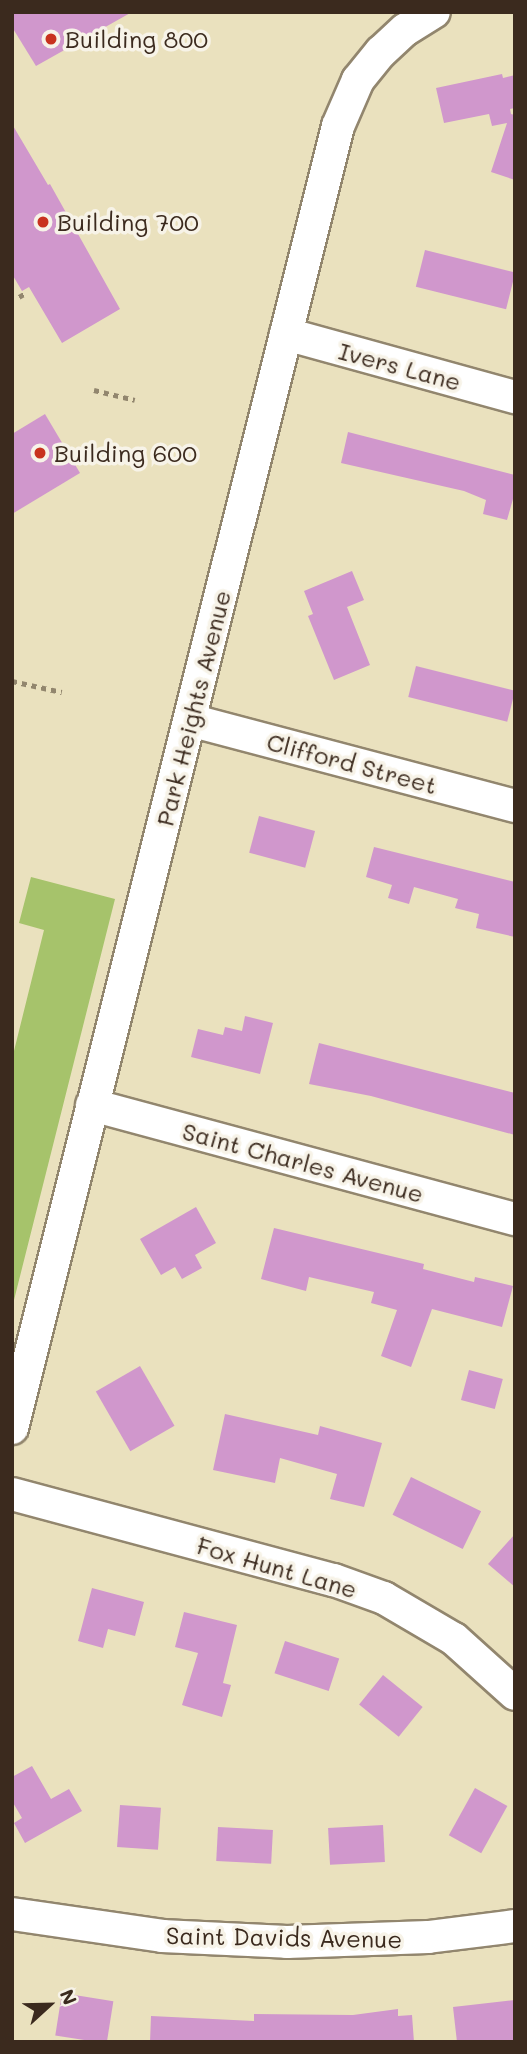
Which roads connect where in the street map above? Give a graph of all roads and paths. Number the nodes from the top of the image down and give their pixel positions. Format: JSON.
{"nodes":[{"id":1,"x":429,"y":15,"type":"edge"},
{"id":2,"x":286,"y":334,"type":"junction"},
{"id":3,"x":94,"y":390,"type":"dead end"},
{"id":4,"x":515,"y":397,"type":"edge"},
{"id":5,"x":135,"y":400,"type":"dead end"},
{"id":6,"x":12,"y":681,"type":"edge"},
{"id":7,"x":62,"y":692,"type":"dead end"},
{"id":8,"x":190,"y":720,"type":"junction"},
{"id":9,"x":515,"y":806,"type":"edge"},
{"id":10,"x":92,"y":1105,"type":"junction"},
{"id":11,"x":515,"y":1219,"type":"edge"},
{"id":12,"x":12,"y":1428,"type":"edge"},
{"id":13,"x":12,"y":1494,"type":"edge"},
{"id":14,"x":515,"y":1694,"type":"edge"},
{"id":15,"x":12,"y":1914,"type":"edge"},
{"id":16,"x":515,"y":1926,"type":"edge"}],
"edges":[{"from":1,"to":2,"type":"street","name":"Park Heights Avenue"},
{"from":2,"to":4,"type":"street","name":"Ivers Lane"},
{"from":2,"to":8,"type":"street","name":"Park Heights Avenue"},
{"from":3,"to":5,"type":"path"},
{"from":6,"to":7,"type":"path"},
{"from":8,"to":9,"type":"street","name":"Clifford Street"},
{"from":8,"to":10,"type":"street","name":"Park Heights Avenue"},
{"from":10,"to":11,"type":"street","name":"Saint Charles Avenue"},
{"from":10,"to":12,"type":"street","name":"Park Heights Avenue"},
{"from":13,"to":14,"type":"street","name":"Fox Hunt Lane"},
{"from":15,"to":16,"type":"street","name":"Saint Davids Avenue"}]}
